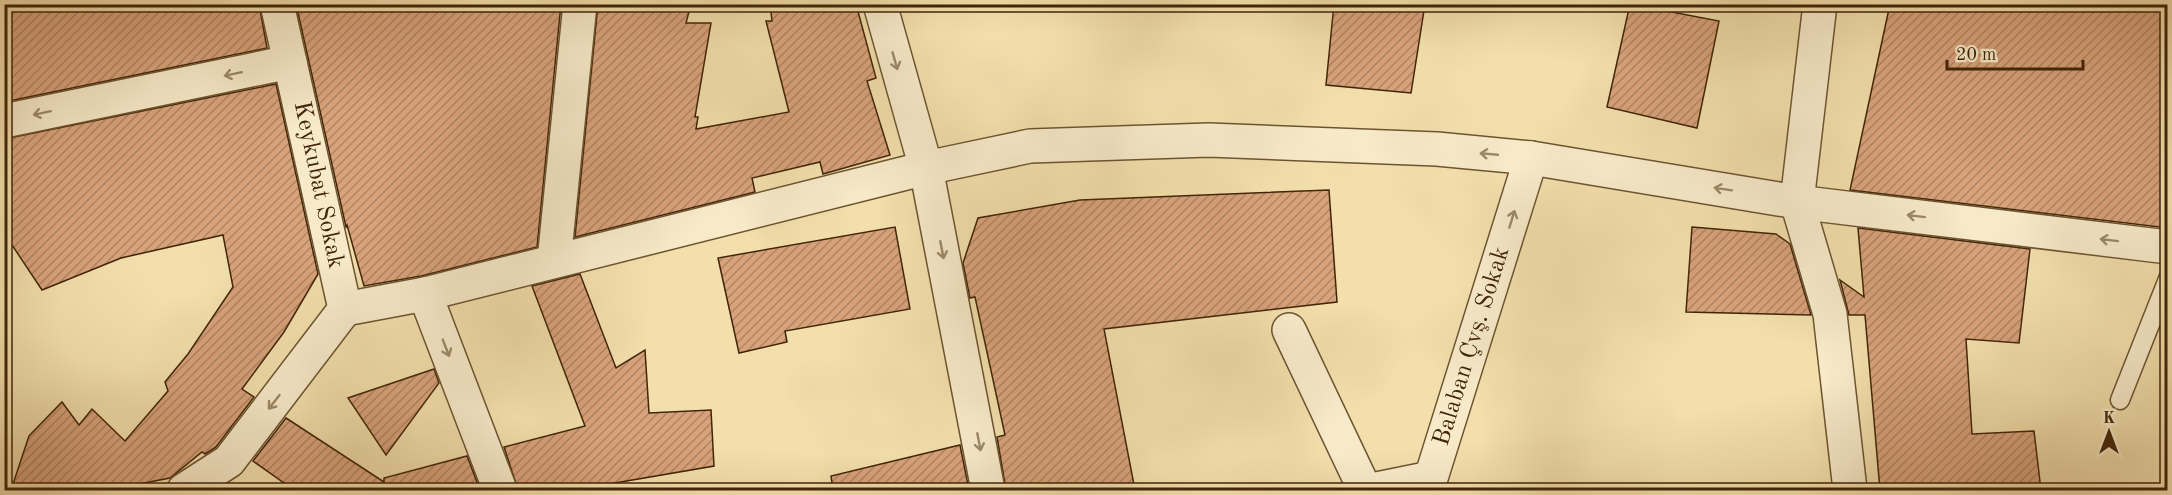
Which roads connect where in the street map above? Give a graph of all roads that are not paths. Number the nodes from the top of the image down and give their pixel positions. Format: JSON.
{"nodes":[{"id":1,"x":277,"y":4,"type":"edge"},
{"id":2,"x":580,"y":4,"type":"edge"},
{"id":3,"x":880,"y":4,"type":"edge"},
{"id":4,"x":1820,"y":4,"type":"edge"},
{"id":5,"x":290,"y":62,"type":"junction"},
{"id":6,"x":4,"y":121,"type":"edge"},
{"id":7,"x":1531,"y":158,"type":"junction"},
{"id":8,"x":926,"y":168,"type":"junction"},
{"id":9,"x":1797,"y":202,"type":"junction"},
{"id":10,"x":2168,"y":247,"type":"edge"},
{"id":11,"x":554,"y":261,"type":"junction"},
{"id":12,"x":2168,"y":279,"type":"edge"},
{"id":13,"x":424,"y":294,"type":"junction"},
{"id":14,"x":345,"y":309,"type":"junction"},
{"id":15,"x":1289,"y":330,"type":"dead end"},
{"id":16,"x":2120,"y":400,"type":"dead end"},
{"id":17,"x":184,"y":490,"type":"edge"},
{"id":18,"x":500,"y":490,"type":"edge"},
{"id":19,"x":988,"y":490,"type":"edge"},
{"id":20,"x":1365,"y":490,"type":"edge"},
{"id":21,"x":1372,"y":490,"type":"edge"},
{"id":22,"x":1850,"y":490,"type":"edge"}],
"edges":[{"from":1,"to":5,"type":"street","name":"Keykubat Sokak"},
{"from":2,"to":11,"type":"street"},
{"from":3,"to":8,"type":"street","one_way":true},
{"from":4,"to":9,"type":"street"},
{"from":5,"to":6,"type":"street","one_way":true},
{"from":5,"to":14,"type":"street","name":"Keykubat Sokak"},
{"from":7,"to":8,"type":"street","one_way":true},
{"from":9,"to":7,"type":"street","one_way":true},
{"from":21,"to":7,"type":"street","name":"Balaban Çvş. Sokak","one_way":true},
{"from":8,"to":11,"type":"street"},
{"from":8,"to":19,"type":"street","one_way":true},
{"from":10,"to":9,"type":"street","one_way":true},
{"from":9,"to":22,"type":"street"},
{"from":11,"to":13,"type":"street"},
{"from":12,"to":16,"type":"lane"},
{"from":13,"to":14,"type":"street"},
{"from":13,"to":18,"type":"street","one_way":true},
{"from":14,"to":17,"type":"street","one_way":true},
{"from":15,"to":20,"type":"street"}]}
